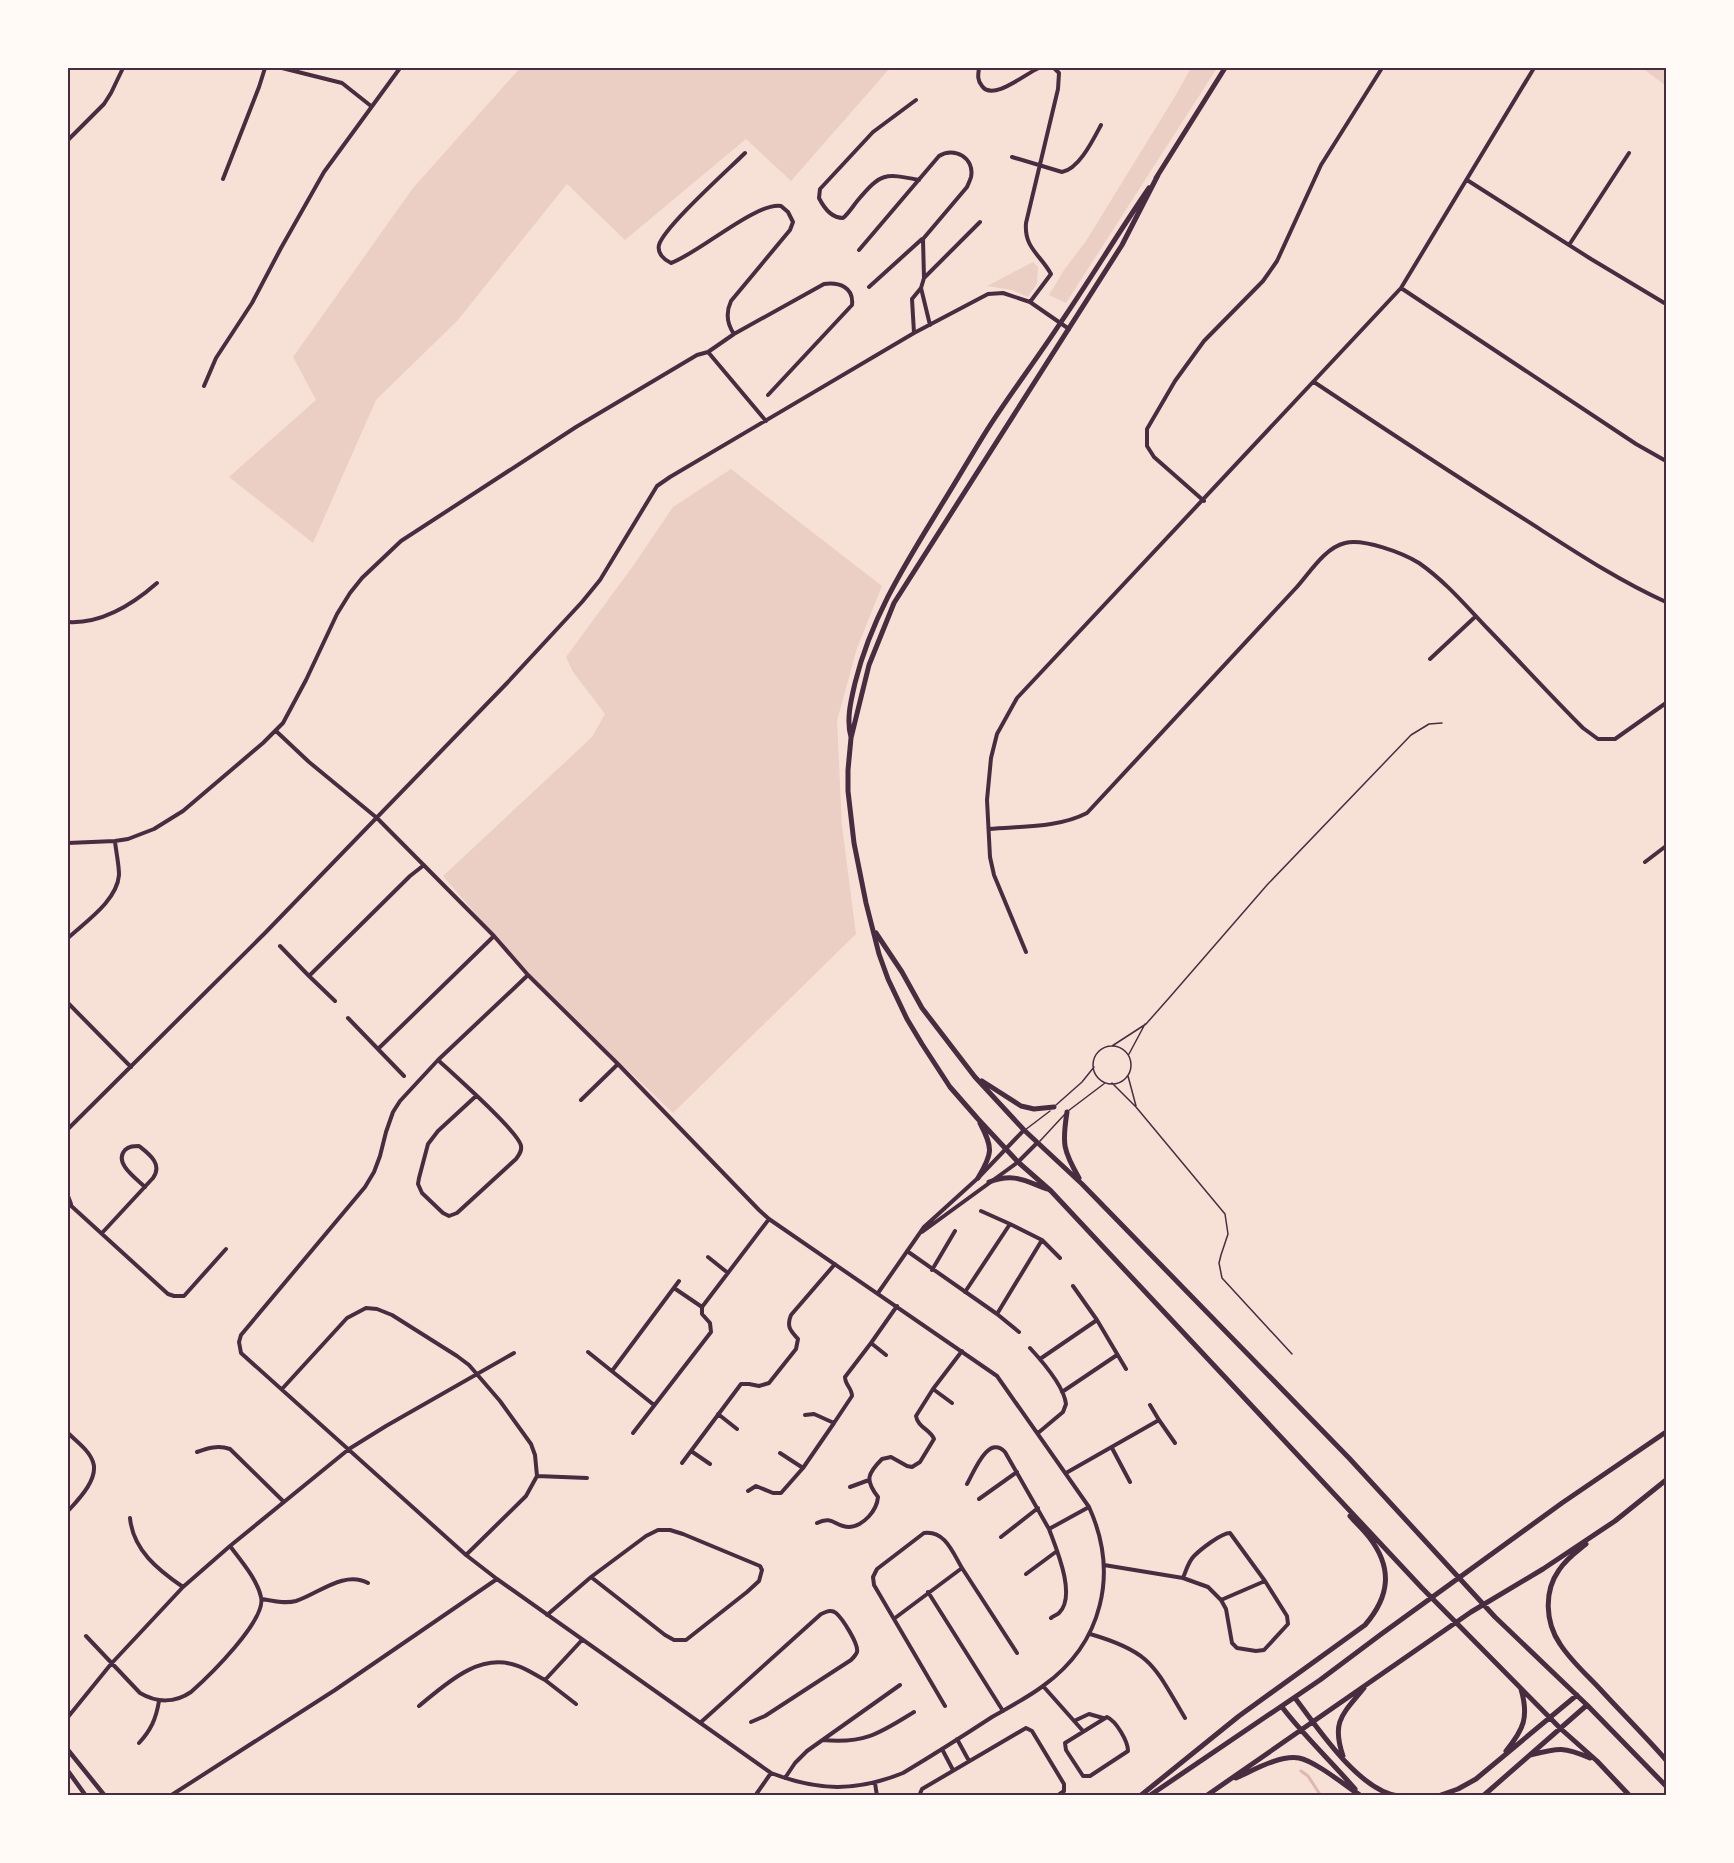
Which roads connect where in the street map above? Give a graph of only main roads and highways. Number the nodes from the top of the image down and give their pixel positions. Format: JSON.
{"nodes":[{"id":1,"x":1225,"y":68,"type":"edge"},
{"id":2,"x":1158,"y":175,"type":"junction"},
{"id":3,"x":851,"y":738,"type":"junction"},
{"id":4,"x":874,"y":929,"type":"junction"},
{"id":5,"x":975,"y":1077,"type":"junction"},
{"id":6,"x":1054,"y":1107,"type":"road end"},
{"id":7,"x":1067,"y":1112,"type":"road end"},
{"id":8,"x":978,"y":1119,"type":"junction"},
{"id":9,"x":978,"y":1178,"type":"road end"},
{"id":10,"x":989,"y":1182,"type":"road end"},
{"id":11,"x":1082,"y":1184,"type":"junction"},
{"id":12,"x":1052,"y":1191,"type":"junction"},
{"id":13,"x":1666,"y":1432,"type":"edge"},
{"id":14,"x":1666,"y":1480,"type":"edge"},
{"id":15,"x":1339,"y":1500,"type":"junction"},
{"id":16,"x":1615,"y":1521,"type":"junction"},
{"id":17,"x":1370,"y":1681,"type":"junction"},
{"id":18,"x":1521,"y":1688,"type":"junction"},
{"id":19,"x":1577,"y":1695,"type":"junction"},
{"id":20,"x":1295,"y":1698,"type":"junction"},
{"id":21,"x":1587,"y":1705,"type":"junction"},
{"id":22,"x":1282,"y":1707,"type":"junction"},
{"id":23,"x":1550,"y":1718,"type":"junction"},
{"id":24,"x":1312,"y":1721,"type":"junction"},
{"id":25,"x":1561,"y":1729,"type":"junction"},
{"id":26,"x":1300,"y":1730,"type":"junction"},
{"id":27,"x":1528,"y":1756,"type":"junction"},
{"id":28,"x":1343,"y":1758,"type":"junction"},
{"id":29,"x":1499,"y":1760,"type":"junction"},
{"id":30,"x":1666,"y":1760,"type":"edge"},
{"id":31,"x":1597,"y":1761,"type":"junction"},
{"id":32,"x":1226,"y":1782,"type":"junction"},
{"id":33,"x":1666,"y":1786,"type":"edge"},
{"id":34,"x":1360,"y":1795,"type":"edge"},
{"id":35,"x":1140,"y":1796,"type":"edge"},
{"id":36,"x":1149,"y":1796,"type":"edge"},
{"id":37,"x":1206,"y":1796,"type":"edge"},
{"id":38,"x":1398,"y":1796,"type":"edge"},
{"id":39,"x":1438,"y":1796,"type":"edge"},
{"id":40,"x":1483,"y":1796,"type":"edge"},
{"id":41,"x":1630,"y":1796,"type":"edge"}],
"edges":[{"from":1,"to":2,"type":"main road"},
{"from":2,"to":3,"type":"main road"},
{"from":2,"to":3,"type":"main road"},
{"from":3,"to":4,"type":"main road"},
{"from":4,"to":5,"type":"main road"},
{"from":4,"to":8,"type":"main road"},
{"from":5,"to":6,"type":"main road"},
{"from":5,"to":11,"type":"main road"},
{"from":7,"to":11,"type":"main road"},
{"from":8,"to":9,"type":"main road"},
{"from":8,"to":12,"type":"main road"},
{"from":10,"to":12,"type":"main road"},
{"from":11,"to":19,"type":"main road"},
{"from":12,"to":15,"type":"main road"},
{"from":13,"to":20,"type":"main road"},
{"from":14,"to":16,"type":"main road"},
{"from":15,"to":18,"type":"main road"},
{"from":15,"to":35,"type":"main road"},
{"from":16,"to":17,"type":"main road"},
{"from":16,"to":30,"type":"main road"},
{"from":17,"to":24,"type":"main road"},
{"from":17,"to":28,"type":"main road"},
{"from":18,"to":23,"type":"main road"},
{"from":18,"to":29,"type":"main road"},
{"from":19,"to":21,"type":"main road"},
{"from":19,"to":23,"type":"main road"},
{"from":20,"to":22,"type":"main road"},
{"from":20,"to":24,"type":"main road"},
{"from":21,"to":25,"type":"main road"},
{"from":21,"to":33,"type":"main road"},
{"from":22,"to":26,"type":"main road"},
{"from":22,"to":36,"type":"main road"},
{"from":23,"to":25,"type":"main road"},
{"from":23,"to":29,"type":"main road"},
{"from":24,"to":26,"type":"main road"},
{"from":24,"to":28,"type":"main road"},
{"from":25,"to":27,"type":"main road"},
{"from":25,"to":31,"type":"main road"},
{"from":26,"to":32,"type":"main road"},
{"from":26,"to":34,"type":"main road"},
{"from":27,"to":31,"type":"main road"},
{"from":27,"to":40,"type":"main road"},
{"from":28,"to":38,"type":"main road"},
{"from":29,"to":39,"type":"main road"},
{"from":31,"to":41,"type":"main road"},
{"from":32,"to":34,"type":"main road"},
{"from":32,"to":37,"type":"main road"}]}
